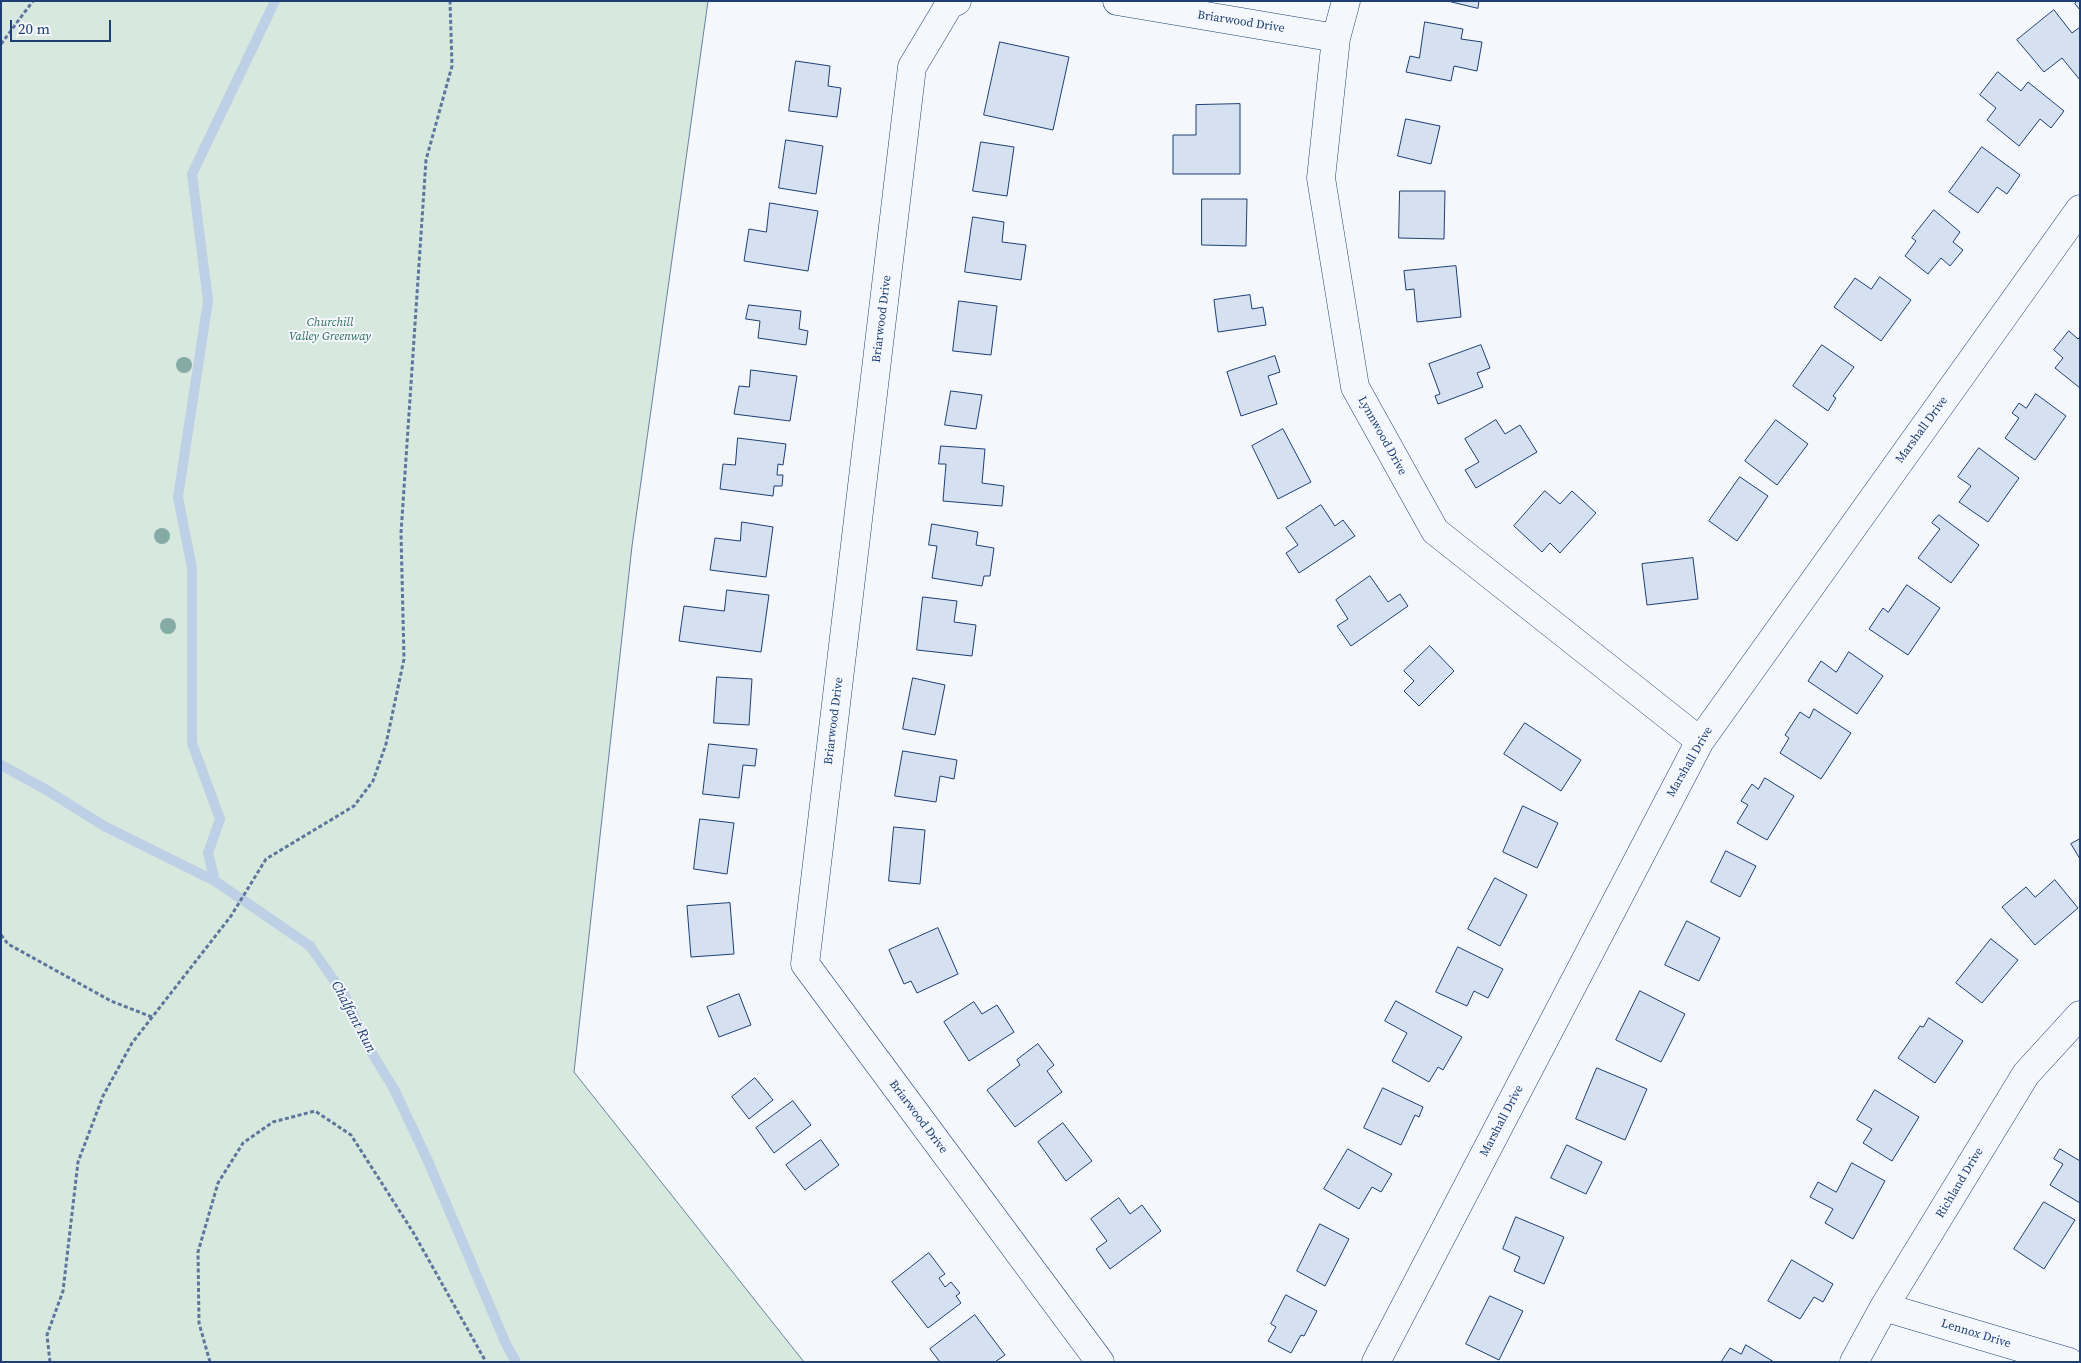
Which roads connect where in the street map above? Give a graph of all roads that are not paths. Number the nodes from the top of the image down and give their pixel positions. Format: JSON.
{"nodes":[{"id":1,"x":957,"y":1,"type":"edge"},
{"id":2,"x":1117,"y":1,"type":"edge"},
{"id":3,"x":1346,"y":1,"type":"edge"},
{"id":4,"x":1336,"y":38,"type":"junction"},
{"id":5,"x":2080,"y":209,"type":"edge"},
{"id":6,"x":1700,"y":741,"type":"junction"},
{"id":7,"x":2080,"y":1015,"type":"edge"},
{"id":8,"x":1884,"y":1307,"type":"junction"},
{"id":9,"x":1100,"y":1362,"type":"edge"},
{"id":10,"x":1376,"y":1362,"type":"edge"},
{"id":11,"x":1854,"y":1362,"type":"edge"},
{"id":12,"x":2068,"y":1362,"type":"edge"}],
"edges":[{"from":1,"to":9,"type":"street","name":"Briarwood Drive"},
{"from":2,"to":4,"type":"street","name":"Briarwood Drive"},
{"from":3,"to":4,"type":"street","name":"Lynnwood Drive"},
{"from":4,"to":6,"type":"street","name":"Lynnwood Drive"},
{"from":5,"to":6,"type":"street","name":"Marshall Drive"},
{"from":6,"to":10,"type":"street","name":"Marshall Drive"},
{"from":7,"to":8,"type":"street","name":"Richland Drive"},
{"from":8,"to":11,"type":"street","name":"Richland Drive"},
{"from":8,"to":12,"type":"street","name":"Lennox Drive"}]}
